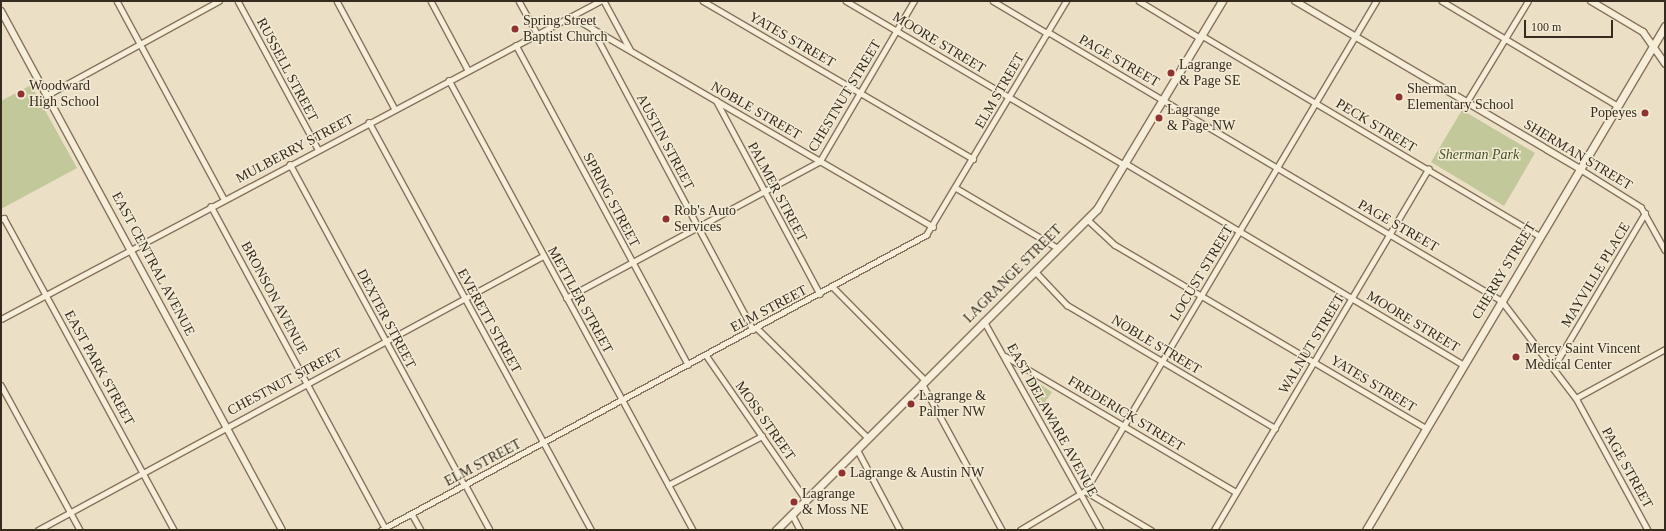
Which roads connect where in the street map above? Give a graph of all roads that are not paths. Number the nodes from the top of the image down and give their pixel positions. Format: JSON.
{"nodes":[{"id":1,"x":117,"y":1,"type":"edge"},
{"id":2,"x":219,"y":1,"type":"edge"},
{"id":3,"x":238,"y":1,"type":"edge"},
{"id":4,"x":337,"y":1,"type":"edge"},
{"id":5,"x":431,"y":1,"type":"edge"},
{"id":6,"x":519,"y":1,"type":"edge"},
{"id":7,"x":600,"y":1,"type":"edge"},
{"id":8,"x":604,"y":1,"type":"edge"},
{"id":9,"x":703,"y":1,"type":"edge"},
{"id":10,"x":846,"y":1,"type":"edge"},
{"id":11,"x":914,"y":1,"type":"edge"},
{"id":12,"x":992,"y":1,"type":"edge"},
{"id":13,"x":1066,"y":1,"type":"edge"},
{"id":14,"x":1139,"y":1,"type":"edge"},
{"id":15,"x":1222,"y":1,"type":"edge"},
{"id":16,"x":1295,"y":1,"type":"edge"},
{"id":17,"x":1376,"y":1,"type":"edge"},
{"id":18,"x":1442,"y":1,"type":"edge"},
{"id":19,"x":1528,"y":1,"type":"edge"},
{"id":20,"x":1591,"y":1,"type":"edge"},
{"id":21,"x":1,"y":11,"type":"edge"},
{"id":22,"x":571,"y":16,"type":"junction"},
{"id":23,"x":1665,"y":26,"type":"edge"},
{"id":24,"x":591,"y":27,"type":"junction"},
{"id":25,"x":896,"y":31,"type":"junction"},
{"id":26,"x":1048,"y":32,"type":"junction"},
{"id":27,"x":537,"y":34,"type":"junction"},
{"id":28,"x":1201,"y":36,"type":"junction"},
{"id":29,"x":1354,"y":37,"type":"junction"},
{"id":30,"x":1506,"y":39,"type":"junction"},
{"id":31,"x":140,"y":44,"type":"junction"},
{"id":32,"x":1654,"y":44,"type":"junction"},
{"id":33,"x":516,"y":45,"type":"junction"},
{"id":34,"x":630,"y":50,"type":"junction"},
{"id":35,"x":1665,"y":64,"type":"edge"},
{"id":36,"x":468,"y":70,"type":"junction"},
{"id":37,"x":449,"y":80,"type":"junction"},
{"id":38,"x":860,"y":93,"type":"junction"},
{"id":39,"x":47,"y":96,"type":"junction"},
{"id":40,"x":1009,"y":98,"type":"junction"},
{"id":41,"x":716,"y":99,"type":"junction"},
{"id":42,"x":1163,"y":99,"type":"junction"},
{"id":43,"x":1316,"y":103,"type":"junction"},
{"id":44,"x":1466,"y":103,"type":"junction"},
{"id":45,"x":1618,"y":106,"type":"junction"},
{"id":46,"x":395,"y":108,"type":"junction"},
{"id":47,"x":369,"y":122,"type":"junction"},
{"id":48,"x":318,"y":149,"type":"junction"},
{"id":49,"x":973,"y":160,"type":"junction"},
{"id":50,"x":820,"y":161,"type":"junction"},
{"id":51,"x":290,"y":164,"type":"junction"},
{"id":52,"x":1125,"y":164,"type":"junction"},
{"id":53,"x":1277,"y":167,"type":"junction"},
{"id":54,"x":1428,"y":169,"type":"junction"},
{"id":55,"x":1580,"y":169,"type":"junction"},
{"id":56,"x":956,"y":188,"type":"junction"},
{"id":57,"x":765,"y":192,"type":"junction"},
{"id":58,"x":224,"y":199,"type":"junction"},
{"id":59,"x":211,"y":206,"type":"junction"},
{"id":60,"x":1645,"y":213,"type":"junction"},
{"id":61,"x":2,"y":218,"type":"edge"},
{"id":62,"x":1087,"y":219,"type":"junction"},
{"id":63,"x":698,"y":227,"type":"junction"},
{"id":64,"x":933,"y":227,"type":"junction"},
{"id":65,"x":1239,"y":232,"type":"junction"},
{"id":66,"x":1390,"y":234,"type":"junction"},
{"id":67,"x":1540,"y":236,"type":"junction"},
{"id":68,"x":131,"y":248,"type":"junction"},
{"id":69,"x":1058,"y":248,"type":"junction"},
{"id":70,"x":1665,"y":250,"type":"edge"},
{"id":71,"x":543,"y":256,"type":"junction"},
{"id":72,"x":633,"y":263,"type":"junction"},
{"id":73,"x":1035,"y":271,"type":"junction"},
{"id":74,"x":833,"y":287,"type":"junction"},
{"id":75,"x":820,"y":294,"type":"junction"},
{"id":76,"x":46,"y":295,"type":"junction"},
{"id":77,"x":1202,"y":295,"type":"junction"},
{"id":78,"x":464,"y":298,"type":"junction"},
{"id":79,"x":566,"y":298,"type":"junction"},
{"id":80,"x":1352,"y":298,"type":"junction"},
{"id":81,"x":1502,"y":300,"type":"junction"},
{"id":82,"x":1,"y":319,"type":"edge"},
{"id":83,"x":984,"y":321,"type":"junction"},
{"id":84,"x":755,"y":329,"type":"junction"},
{"id":85,"x":386,"y":341,"type":"junction"},
{"id":86,"x":1665,"y":349,"type":"edge"},
{"id":87,"x":706,"y":356,"type":"junction"},
{"id":88,"x":1005,"y":356,"type":"junction"},
{"id":89,"x":1162,"y":361,"type":"junction"},
{"id":90,"x":1314,"y":362,"type":"junction"},
{"id":91,"x":688,"y":365,"type":"junction"},
{"id":92,"x":1464,"y":365,"type":"junction"},
{"id":93,"x":1553,"y":368,"type":"junction"},
{"id":94,"x":924,"y":382,"type":"junction"},
{"id":95,"x":307,"y":383,"type":"junction"},
{"id":96,"x":1,"y":385,"type":"edge"},
{"id":97,"x":1576,"y":398,"type":"junction"},
{"id":98,"x":623,"y":400,"type":"junction"},
{"id":99,"x":227,"y":426,"type":"junction"},
{"id":100,"x":1124,"y":426,"type":"junction"},
{"id":101,"x":1275,"y":428,"type":"junction"},
{"id":102,"x":1426,"y":428,"type":"junction"},
{"id":103,"x":762,"y":436,"type":"junction"},
{"id":104,"x":868,"y":438,"type":"junction"},
{"id":105,"x":544,"y":443,"type":"junction"},
{"id":106,"x":856,"y":450,"type":"junction"},
{"id":107,"x":143,"y":472,"type":"junction"},
{"id":108,"x":465,"y":484,"type":"junction"},
{"id":109,"x":668,"y":485,"type":"junction"},
{"id":110,"x":1085,"y":491,"type":"junction"},
{"id":111,"x":1236,"y":492,"type":"junction"},
{"id":112,"x":1082,"y":495,"type":"junction"},
{"id":113,"x":806,"y":500,"type":"junction"},
{"id":114,"x":70,"y":512,"type":"junction"},
{"id":115,"x":412,"y":514,"type":"junction"},
{"id":116,"x":792,"y":514,"type":"junction"},
{"id":117,"x":383,"y":529,"type":"edge"},
{"id":118,"x":38,"y":530,"type":"edge"},
{"id":119,"x":80,"y":530,"type":"edge"},
{"id":120,"x":174,"y":530,"type":"edge"},
{"id":121,"x":284,"y":530,"type":"edge"},
{"id":122,"x":421,"y":530,"type":"edge"},
{"id":123,"x":490,"y":530,"type":"edge"},
{"id":124,"x":590,"y":530,"type":"edge"},
{"id":125,"x":693,"y":530,"type":"edge"},
{"id":126,"x":776,"y":530,"type":"edge"},
{"id":127,"x":800,"y":530,"type":"edge"},
{"id":128,"x":900,"y":530,"type":"edge"},
{"id":129,"x":1002,"y":530,"type":"edge"},
{"id":130,"x":1020,"y":530,"type":"edge"},
{"id":131,"x":1101,"y":530,"type":"edge"},
{"id":132,"x":1150,"y":530,"type":"edge"},
{"id":133,"x":1214,"y":530,"type":"edge"},
{"id":134,"x":1366,"y":530,"type":"edge"},
{"id":135,"x":1648,"y":530,"type":"edge"}],
"edges":[{"from":1,"to":31,"type":"street"},
{"from":2,"to":31,"type":"street"},
{"from":3,"to":48,"type":"street","name":"RUSSELL STREET"},
{"from":4,"to":46,"type":"street"},
{"from":5,"to":36,"type":"street"},
{"from":6,"to":27,"type":"street"},
{"from":7,"to":22,"type":"street","name":"MULBERRY STREET"},
{"from":8,"to":34,"type":"street"},
{"from":9,"to":38,"type":"street","name":"YATES STREET"},
{"from":10,"to":25,"type":"street","name":"MOORE STREET"},
{"from":11,"to":25,"type":"street","name":"CHESTNUT STREET"},
{"from":12,"to":26,"type":"street","name":"PAGE STREET"},
{"from":13,"to":26,"type":"street","name":"ELM STREET"},
{"from":14,"to":28,"type":"street","name":"PECK STREET"},
{"from":15,"to":28,"type":"main road","name":"LAGRANGE STREET"},
{"from":16,"to":29,"type":"street","name":"SHERMAN STREET"},
{"from":17,"to":29,"type":"street","name":"LOCUST STREET"},
{"from":18,"to":30,"type":"street"},
{"from":19,"to":30,"type":"street"},
{"from":20,"to":32,"type":"street"},
{"from":21,"to":39,"type":"street","name":"EAST CENTRAL AVENUE"},
{"from":22,"to":24,"type":"street","name":"NOBLE STREET"},
{"from":22,"to":27,"type":"street","name":"MULBERRY STREET"},
{"from":23,"to":32,"type":"main road","name":"CHERRY STREET"},
{"from":24,"to":34,"type":"street","name":"NOBLE STREET"},
{"from":24,"to":63,"type":"street","name":"AUSTIN STREET"},
{"from":25,"to":38,"type":"street","name":"CHESTNUT STREET"},
{"from":25,"to":40,"type":"street","name":"MOORE STREET"},
{"from":26,"to":40,"type":"street","name":"ELM STREET"},
{"from":26,"to":42,"type":"street","name":"PAGE STREET"},
{"from":27,"to":33,"type":"street","name":"MULBERRY STREET"},
{"from":28,"to":42,"type":"main road","name":"LAGRANGE STREET"},
{"from":28,"to":43,"type":"street","name":"PECK STREET"},
{"from":29,"to":43,"type":"street","name":"LOCUST STREET"},
{"from":29,"to":44,"type":"street","name":"SHERMAN STREET"},
{"from":30,"to":44,"type":"street"},
{"from":30,"to":45,"type":"street"},
{"from":31,"to":39,"type":"street"},
{"from":31,"to":58,"type":"street"},
{"from":32,"to":35,"type":"street"},
{"from":32,"to":45,"type":"main road","name":"CHERRY STREET"},
{"from":33,"to":36,"type":"street","name":"MULBERRY STREET"},
{"from":33,"to":72,"type":"street","name":"SPRING STREET"},
{"from":34,"to":41,"type":"street","name":"NOBLE STREET"},
{"from":36,"to":37,"type":"street","name":"MULBERRY STREET"},
{"from":37,"to":46,"type":"street","name":"MULBERRY STREET"},
{"from":37,"to":71,"type":"street","name":"METTLER STREET"},
{"from":38,"to":49,"type":"street","name":"YATES STREET"},
{"from":38,"to":50,"type":"street","name":"CHESTNUT STREET"},
{"from":39,"to":68,"type":"street","name":"EAST CENTRAL AVENUE"},
{"from":40,"to":49,"type":"street","name":"ELM STREET"},
{"from":40,"to":52,"type":"street","name":"MOORE STREET"},
{"from":41,"to":50,"type":"street","name":"NOBLE STREET"},
{"from":41,"to":57,"type":"street","name":"PALMER STREET"},
{"from":42,"to":52,"type":"main road","name":"LAGRANGE STREET"},
{"from":42,"to":53,"type":"street","name":"PAGE STREET"},
{"from":43,"to":53,"type":"street","name":"LOCUST STREET"},
{"from":43,"to":54,"type":"street","name":"PECK STREET"},
{"from":44,"to":55,"type":"street","name":"SHERMAN STREET"},
{"from":45,"to":55,"type":"main road","name":"CHERRY STREET"},
{"from":46,"to":47,"type":"street","name":"MULBERRY STREET"},
{"from":47,"to":48,"type":"street","name":"MULBERRY STREET"},
{"from":47,"to":78,"type":"street","name":"EVERETT STREET"},
{"from":48,"to":51,"type":"street","name":"MULBERRY STREET"},
{"from":49,"to":56,"type":"street","name":"ELM STREET"},
{"from":50,"to":57,"type":"street","name":"CHESTNUT STREET"},
{"from":50,"to":64,"type":"street","name":"NOBLE STREET"},
{"from":51,"to":58,"type":"street","name":"MULBERRY STREET"},
{"from":51,"to":85,"type":"street","name":"DEXTER STREET"},
{"from":52,"to":62,"type":"main road","name":"LAGRANGE STREET"},
{"from":52,"to":65,"type":"street","name":"MOORE STREET"},
{"from":53,"to":65,"type":"street","name":"LOCUST STREET"},
{"from":53,"to":66,"type":"street","name":"PAGE STREET"},
{"from":54,"to":66,"type":"street","name":"WALNUT STREET"},
{"from":54,"to":67,"type":"street","name":"PECK STREET"},
{"from":55,"to":60,"type":"street","name":"SHERMAN STREET"},
{"from":55,"to":67,"type":"main road","name":"CHERRY STREET"},
{"from":56,"to":64,"type":"street","name":"ELM STREET"},
{"from":56,"to":69,"type":"street"},
{"from":57,"to":63,"type":"street","name":"CHESTNUT STREET"},
{"from":57,"to":75,"type":"street","name":"PALMER STREET"},
{"from":58,"to":59,"type":"street","name":"MULBERRY STREET"},
{"from":59,"to":68,"type":"street","name":"MULBERRY STREET"},
{"from":59,"to":95,"type":"street","name":"BRONSON AVENUE"},
{"from":60,"to":70,"type":"street","name":"SHERMAN STREET"},
{"from":60,"to":93,"type":"street","name":"MAYVILLE PLACE"},
{"from":61,"to":76,"type":"street","name":"EAST PARK STREET"},
{"from":62,"to":69,"type":"main road","name":"LAGRANGE STREET"},
{"from":62,"to":77,"type":"street","name":"YATES STREET"},
{"from":63,"to":72,"type":"street","name":"CHESTNUT STREET"},
{"from":63,"to":84,"type":"street","name":"AUSTIN STREET"},
{"from":64,"to":74,"type":"street","name":"ELM STREET"},
{"from":65,"to":77,"type":"street","name":"LOCUST STREET"},
{"from":65,"to":80,"type":"street","name":"MOORE STREET"},
{"from":66,"to":80,"type":"street","name":"WALNUT STREET"},
{"from":66,"to":81,"type":"street","name":"PAGE STREET"},
{"from":67,"to":81,"type":"main road","name":"CHERRY STREET"},
{"from":68,"to":76,"type":"street","name":"MULBERRY STREET"},
{"from":68,"to":99,"type":"street","name":"EAST CENTRAL AVENUE"},
{"from":69,"to":73,"type":"main road","name":"LAGRANGE STREET"},
{"from":71,"to":78,"type":"street","name":"CHESTNUT STREET"},
{"from":71,"to":79,"type":"street","name":"METTLER STREET"},
{"from":72,"to":79,"type":"street","name":"CHESTNUT STREET"},
{"from":72,"to":91,"type":"street","name":"SPRING STREET"},
{"from":73,"to":83,"type":"main road","name":"LAGRANGE STREET"},
{"from":73,"to":89,"type":"street","name":"NOBLE STREET"},
{"from":74,"to":75,"type":"street","name":"ELM STREET"},
{"from":74,"to":94,"type":"street"},
{"from":75,"to":84,"type":"street","name":"ELM STREET"},
{"from":76,"to":82,"type":"street","name":"MULBERRY STREET"},
{"from":76,"to":107,"type":"street","name":"EAST PARK STREET"},
{"from":77,"to":89,"type":"street","name":"LOCUST STREET"},
{"from":77,"to":90,"type":"street","name":"YATES STREET"},
{"from":78,"to":85,"type":"street","name":"CHESTNUT STREET"},
{"from":78,"to":105,"type":"street","name":"EVERETT STREET"},
{"from":79,"to":98,"type":"street","name":"METTLER STREET"},
{"from":80,"to":90,"type":"street","name":"WALNUT STREET"},
{"from":80,"to":92,"type":"street","name":"MOORE STREET"},
{"from":81,"to":92,"type":"main road","name":"CHERRY STREET"},
{"from":81,"to":93,"type":"street","name":"PAGE STREET"},
{"from":83,"to":88,"type":"street","name":"EAST DELAWARE AVENUE"},
{"from":83,"to":94,"type":"main road","name":"LAGRANGE STREET"},
{"from":84,"to":87,"type":"street","name":"ELM STREET"},
{"from":84,"to":104,"type":"street","name":"AUSTIN STREET"},
{"from":85,"to":95,"type":"street","name":"CHESTNUT STREET"},
{"from":85,"to":108,"type":"street","name":"DEXTER STREET"},
{"from":86,"to":97,"type":"street"},
{"from":87,"to":91,"type":"street","name":"ELM STREET"},
{"from":87,"to":103,"type":"street","name":"MOSS STREET"},
{"from":88,"to":100,"type":"street","name":"FREDERICK STREET"},
{"from":88,"to":112,"type":"street","name":"EAST DELAWARE AVENUE"},
{"from":89,"to":100,"type":"street","name":"LOCUST STREET"},
{"from":89,"to":101,"type":"street","name":"NOBLE STREET"},
{"from":90,"to":101,"type":"street","name":"WALNUT STREET"},
{"from":90,"to":102,"type":"street","name":"YATES STREET"},
{"from":91,"to":98,"type":"street","name":"ELM STREET"},
{"from":92,"to":102,"type":"main road","name":"CHERRY STREET"},
{"from":93,"to":97,"type":"street","name":"PAGE STREET"},
{"from":94,"to":104,"type":"main road","name":"LAGRANGE STREET"},
{"from":94,"to":129,"type":"street"},
{"from":95,"to":99,"type":"street","name":"CHESTNUT STREET"},
{"from":95,"to":117,"type":"street","name":"BRONSON AVENUE"},
{"from":96,"to":114,"type":"street"},
{"from":97,"to":135,"type":"street","name":"PAGE STREET"},
{"from":98,"to":105,"type":"street","name":"ELM STREET"},
{"from":98,"to":109,"type":"street","name":"METTLER STREET"},
{"from":99,"to":107,"type":"street","name":"CHESTNUT STREET"},
{"from":99,"to":121,"type":"street","name":"EAST CENTRAL AVENUE"},
{"from":100,"to":110,"type":"street","name":"LOCUST STREET"},
{"from":100,"to":111,"type":"street","name":"FREDERICK STREET"},
{"from":101,"to":111,"type":"street","name":"WALNUT STREET"},
{"from":102,"to":134,"type":"main road","name":"CHERRY STREET"},
{"from":103,"to":109,"type":"street"},
{"from":103,"to":113,"type":"street","name":"MOSS STREET"},
{"from":104,"to":106,"type":"main road","name":"LAGRANGE STREET"},
{"from":105,"to":108,"type":"street","name":"ELM STREET"},
{"from":105,"to":124,"type":"street","name":"EVERETT STREET"},
{"from":106,"to":113,"type":"main road","name":"LAGRANGE STREET"},
{"from":106,"to":128,"type":"street"},
{"from":107,"to":114,"type":"street","name":"CHESTNUT STREET"},
{"from":107,"to":120,"type":"street","name":"EAST PARK STREET"},
{"from":108,"to":115,"type":"street","name":"ELM STREET"},
{"from":108,"to":123,"type":"street","name":"DEXTER STREET"},
{"from":109,"to":125,"type":"street","name":"METTLER STREET"},
{"from":110,"to":112,"type":"street","name":"LOCUST STREET"},
{"from":110,"to":132,"type":"street"},
{"from":111,"to":133,"type":"street","name":"WALNUT STREET"},
{"from":112,"to":130,"type":"street","name":"LOCUST STREET"},
{"from":112,"to":131,"type":"street","name":"EAST DELAWARE AVENUE"},
{"from":113,"to":116,"type":"main road","name":"LAGRANGE STREET"},
{"from":114,"to":118,"type":"street","name":"CHESTNUT STREET"},
{"from":114,"to":119,"type":"street"},
{"from":115,"to":117,"type":"street","name":"ELM STREET"},
{"from":115,"to":122,"type":"street"},
{"from":116,"to":126,"type":"main road","name":"LAGRANGE STREET"},
{"from":116,"to":127,"type":"street"}]}
